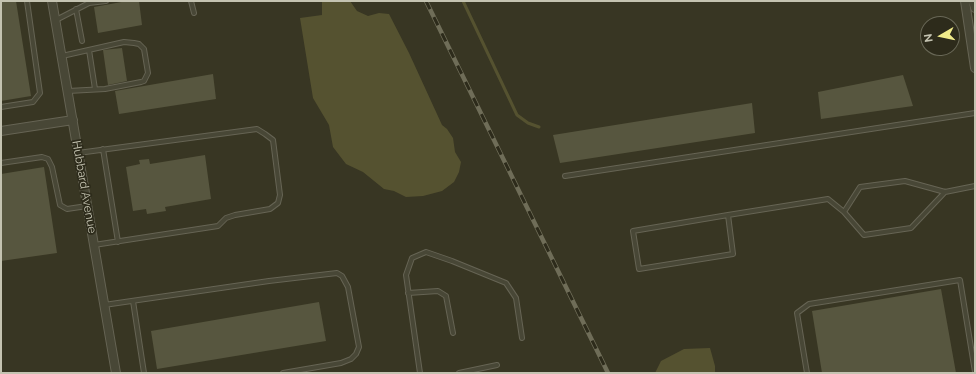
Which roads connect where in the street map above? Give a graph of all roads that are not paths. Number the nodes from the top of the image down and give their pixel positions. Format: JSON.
{"nodes":[{"id":1,"x":27,"y":1,"type":"edge"},
{"id":2,"x":52,"y":1,"type":"edge"},
{"id":3,"x":106,"y":1,"type":"edge"},
{"id":4,"x":190,"y":1,"type":"edge"},
{"id":5,"x":965,"y":1,"type":"edge"},
{"id":6,"x":973,"y":1,"type":"edge"},
{"id":7,"x":975,"y":8,"type":"edge"},
{"id":8,"x":76,"y":9,"type":"junction"},
{"id":9,"x":194,"y":13,"type":"dead end"},
{"id":10,"x":55,"y":20,"type":"junction"},
{"id":11,"x":82,"y":41,"type":"dead end"},
{"id":12,"x":89,"y":50,"type":"junction"},
{"id":13,"x":62,"y":56,"type":"junction"},
{"id":14,"x":975,"y":68,"type":"edge"},
{"id":15,"x":95,"y":89,"type":"junction"},
{"id":16,"x":68,"y":91,"type":"junction"},
{"id":17,"x":1,"y":107,"type":"edge"},
{"id":18,"x":975,"y":113,"type":"edge"},
{"id":19,"x":73,"y":120,"type":"junction"},
{"id":20,"x":1,"y":131,"type":"edge"},
{"id":21,"x":103,"y":149,"type":"junction"},
{"id":22,"x":78,"y":153,"type":"junction"},
{"id":23,"x":1,"y":163,"type":"edge"},
{"id":24,"x":565,"y":176,"type":"dead end"},
{"id":25,"x":975,"y":186,"type":"edge"},
{"id":26,"x":945,"y":192,"type":"junction"},
{"id":27,"x":87,"y":206,"type":"junction"},
{"id":28,"x":844,"y":212,"type":"junction"},
{"id":29,"x":728,"y":215,"type":"junction"},
{"id":30,"x":118,"y":242,"type":"junction"},
{"id":31,"x":94,"y":245,"type":"junction"},
{"id":32,"x":408,"y":293,"type":"junction"},
{"id":33,"x":133,"y":301,"type":"junction"},
{"id":34,"x":104,"y":305,"type":"junction"},
{"id":35,"x":453,"y":332,"type":"dead end"},
{"id":36,"x":522,"y":338,"type":"dead end"},
{"id":37,"x":497,"y":365,"type":"dead end"},
{"id":38,"x":975,"y":372,"type":"edge"},
{"id":39,"x":116,"y":373,"type":"edge"},
{"id":40,"x":144,"y":373,"type":"edge"},
{"id":41,"x":283,"y":373,"type":"edge"},
{"id":42,"x":420,"y":373,"type":"edge"},
{"id":43,"x":459,"y":373,"type":"edge"},
{"id":44,"x":807,"y":373,"type":"edge"}],
"edges":[{"from":1,"to":17,"type":"lane"},
{"from":2,"to":10,"type":"street","name":"Hubbard Avenue"},
{"from":3,"to":8,"type":"lane"},
{"from":4,"to":9,"type":"lane"},
{"from":5,"to":14,"type":"street"},
{"from":6,"to":7,"type":"street"},
{"from":8,"to":10,"type":"lane"},
{"from":8,"to":11,"type":"lane"},
{"from":10,"to":13,"type":"street","name":"Hubbard Avenue"},
{"from":12,"to":13,"type":"lane"},
{"from":12,"to":15,"type":"lane"},
{"from":12,"to":15,"type":"lane"},
{"from":13,"to":16,"type":"street","name":"Hubbard Avenue"},
{"from":15,"to":16,"type":"lane"},
{"from":16,"to":19,"type":"street","name":"Hubbard Avenue"},
{"from":18,"to":24,"type":"lane"},
{"from":19,"to":20,"type":"street"},
{"from":19,"to":22,"type":"street","name":"Hubbard Avenue"},
{"from":21,"to":22,"type":"lane"},
{"from":21,"to":30,"type":"lane"},
{"from":21,"to":30,"type":"lane"},
{"from":22,"to":27,"type":"street","name":"Hubbard Avenue"},
{"from":23,"to":27,"type":"lane"},
{"from":25,"to":26,"type":"lane"},
{"from":26,"to":28,"type":"lane"},
{"from":26,"to":28,"type":"lane"},
{"from":27,"to":31,"type":"street","name":"Hubbard Avenue"},
{"from":28,"to":29,"type":"lane"},
{"from":29,"to":29,"type":"lane"},
{"from":30,"to":31,"type":"lane"},
{"from":31,"to":34,"type":"street","name":"Hubbard Avenue"},
{"from":32,"to":35,"type":"lane"},
{"from":32,"to":36,"type":"lane"},
{"from":32,"to":42,"type":"lane"},
{"from":33,"to":34,"type":"lane"},
{"from":33,"to":40,"type":"lane"},
{"from":33,"to":41,"type":"lane"},
{"from":34,"to":39,"type":"street","name":"Hubbard Avenue"},
{"from":37,"to":43,"type":"lane"},
{"from":38,"to":44,"type":"lane"}]}
